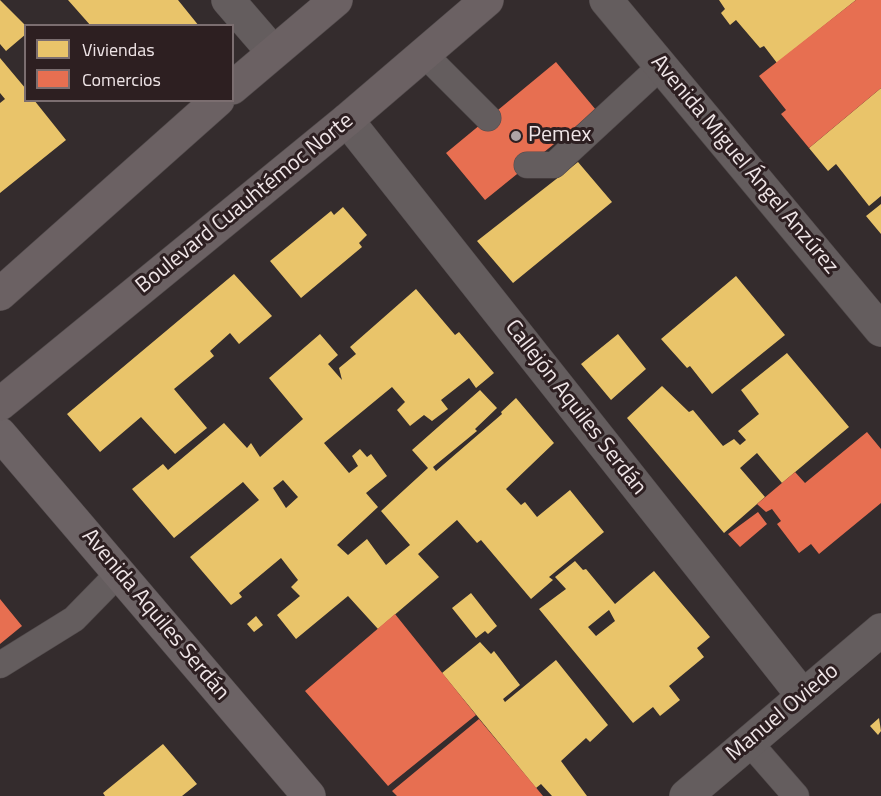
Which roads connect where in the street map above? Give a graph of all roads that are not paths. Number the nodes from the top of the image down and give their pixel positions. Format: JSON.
{"nodes":[{"id":1,"x":228,"y":0,"type":"edge"},
{"id":2,"x":336,"y":0,"type":"edge"},
{"id":3,"x":487,"y":0,"type":"edge"},
{"id":4,"x":606,"y":0,"type":"edge"},
{"id":5,"x":273,"y":52,"type":"junction"},
{"id":6,"x":424,"y":54,"type":"junction"},
{"id":7,"x":661,"y":66,"type":"junction"},
{"id":8,"x":234,"y":86,"type":"edge"},
{"id":9,"x":216,"y":102,"type":"edge"},
{"id":10,"x":488,"y":118,"type":"dead end"},
{"id":11,"x":347,"y":120,"type":"junction"},
{"id":12,"x":527,"y":165,"type":"dead end"},
{"id":13,"x":0,"y":294,"type":"edge"},
{"id":14,"x":881,"y":330,"type":"edge"},
{"id":15,"x":0,"y":404,"type":"edge"},
{"id":16,"x":0,"y":434,"type":"edge"},
{"id":17,"x":119,"y":573,"type":"junction"},
{"id":18,"x":881,"y":630,"type":"edge"},
{"id":19,"x":0,"y":665,"type":"edge"},
{"id":20,"x":803,"y":696,"type":"junction"},
{"id":21,"x":748,"y":741,"type":"junction"},
{"id":22,"x":700,"y":792,"type":"edge"},
{"id":23,"x":309,"y":796,"type":"edge"},
{"id":24,"x":796,"y":796,"type":"edge"}],
"edges":[{"from":1,"to":5,"type":"street"},
{"from":2,"to":5,"type":"main road"},
{"from":3,"to":6,"type":"main road","name":"Boulevard Cuauhtémoc Norte"},
{"from":4,"to":7,"type":"street","name":"Avenida Miguel Ángel Anzúrez"},
{"from":5,"to":8,"type":"main road"},
{"from":6,"to":10,"type":"lane"},
{"from":6,"to":11,"type":"main road","name":"Boulevard Cuauhtémoc Norte"},
{"from":7,"to":12,"type":"lane"},
{"from":7,"to":14,"type":"street","name":"Avenida Miguel Ángel Anzúrez"},
{"from":9,"to":13,"type":"main road"},
{"from":11,"to":15,"type":"main road","name":"Boulevard Cuauhtémoc Norte"},
{"from":11,"to":20,"type":"street","name":"Callejón Aquiles Serdán"},
{"from":16,"to":17,"type":"street","name":"Avenida Aquiles Serdán"},
{"from":17,"to":19,"type":"lane"},
{"from":17,"to":23,"type":"street","name":"Avenida Aquiles Serdán"},
{"from":18,"to":20,"type":"street","name":"Manuel Oviedo"},
{"from":20,"to":21,"type":"street","name":"Manuel Oviedo"},
{"from":21,"to":22,"type":"street","name":"Manuel Oviedo"},
{"from":21,"to":24,"type":"lane"}]}
